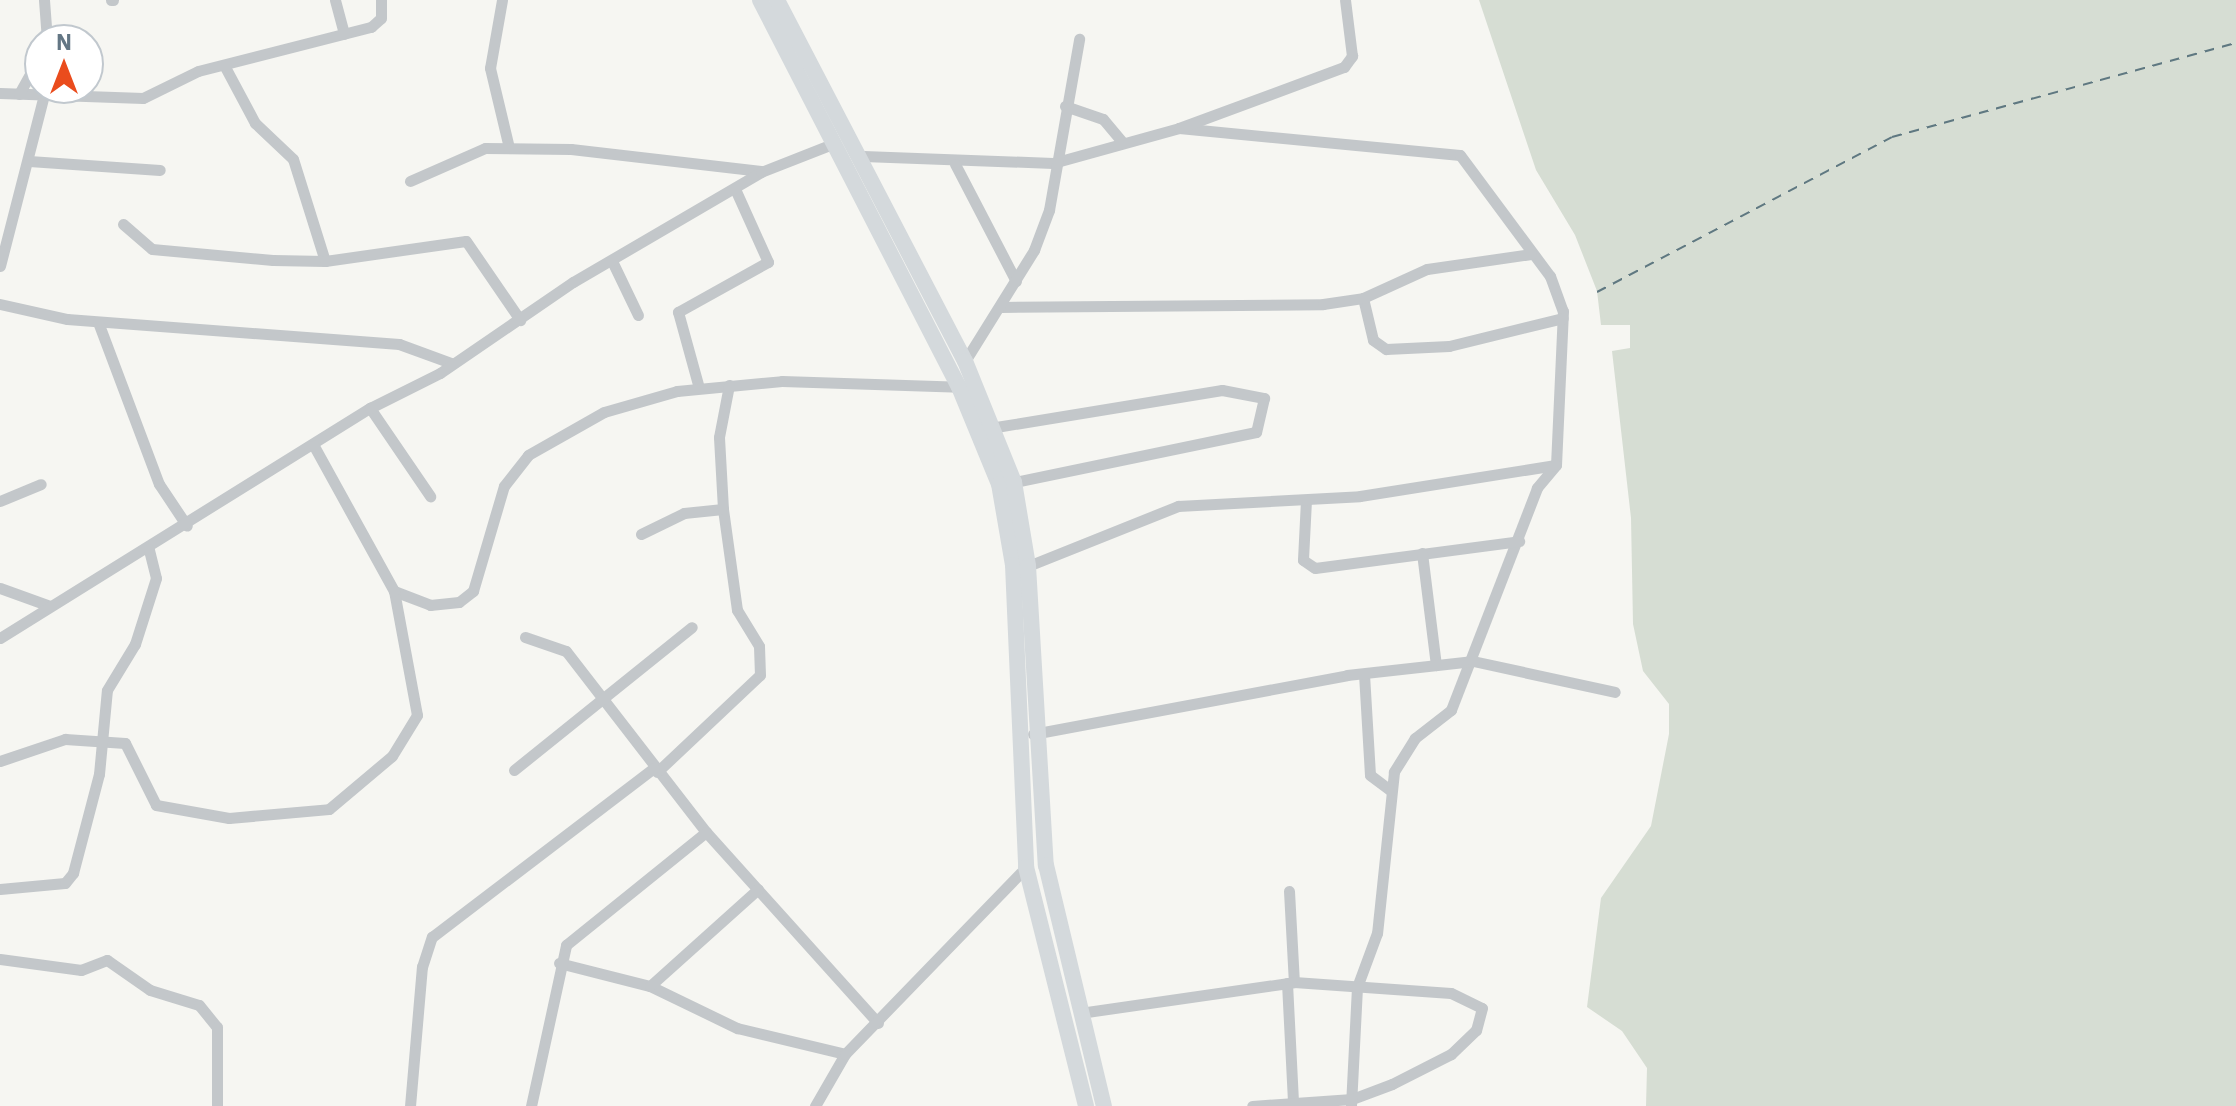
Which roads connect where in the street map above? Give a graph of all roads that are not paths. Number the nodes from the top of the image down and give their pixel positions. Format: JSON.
{"nodes":[{"id":1,"x":44,"y":0,"type":"edge"},
{"id":2,"x":335,"y":0,"type":"edge"},
{"id":3,"x":381,"y":0,"type":"edge"},
{"id":4,"x":502,"y":0,"type":"edge"},
{"id":5,"x":760,"y":0,"type":"edge"},
{"id":6,"x":777,"y":0,"type":"edge"},
{"id":7,"x":1345,"y":0,"type":"edge"},
{"id":8,"x":46,"y":24,"type":"edge"},
{"id":9,"x":344,"y":34,"type":"junction"},
{"id":10,"x":1079,"y":39,"type":"dead end"},
{"id":11,"x":224,"y":65,"type":"junction"},
{"id":12,"x":24,"y":85,"type":"edge"},
{"id":13,"x":0,"y":93,"type":"edge"},
{"id":14,"x":19,"y":94,"type":"junction"},
{"id":15,"x":24,"y":94,"type":"edge"},
{"id":16,"x":104,"y":100,"type":"edge"},
{"id":17,"x":42,"y":104,"type":"edge"},
{"id":18,"x":1065,"y":106,"type":"junction"},
{"id":19,"x":1179,"y":128,"type":"junction"},
{"id":20,"x":1122,"y":142,"type":"junction"},
{"id":21,"x":835,"y":143,"type":"junction"},
{"id":22,"x":509,"y":148,"type":"junction"},
{"id":23,"x":863,"y":156,"type":"junction"},
{"id":24,"x":29,"y":161,"type":"junction"},
{"id":25,"x":1053,"y":163,"type":"junction"},
{"id":26,"x":955,"y":164,"type":"junction"},
{"id":27,"x":160,"y":170,"type":"dead end"},
{"id":28,"x":761,"y":172,"type":"junction"},
{"id":29,"x":410,"y":181,"type":"dead end"},
{"id":30,"x":735,"y":189,"type":"junction"},
{"id":31,"x":0,"y":217,"type":"edge"},
{"id":32,"x":15,"y":218,"type":"junction"},
{"id":33,"x":123,"y":224,"type":"dead end"},
{"id":34,"x":1531,"y":254,"type":"junction"},
{"id":35,"x":325,"y":261,"type":"junction"},
{"id":36,"x":612,"y":261,"type":"junction"},
{"id":37,"x":0,"y":266,"type":"edge"},
{"id":38,"x":1016,"y":281,"type":"junction"},
{"id":39,"x":1363,"y":298,"type":"junction"},
{"id":40,"x":0,"y":304,"type":"edge"},
{"id":41,"x":1001,"y":307,"type":"junction"},
{"id":42,"x":638,"y":315,"type":"dead end"},
{"id":43,"x":1563,"y":318,"type":"junction"},
{"id":44,"x":520,"y":320,"type":"junction"},
{"id":45,"x":98,"y":322,"type":"junction"},
{"id":46,"x":965,"y":361,"type":"junction"},
{"id":47,"x":451,"y":363,"type":"junction"},
{"id":48,"x":729,"y":385,"type":"junction"},
{"id":49,"x":959,"y":387,"type":"junction"},
{"id":50,"x":699,"y":388,"type":"junction"},
{"id":51,"x":370,"y":408,"type":"junction"},
{"id":52,"x":996,"y":427,"type":"junction"},
{"id":53,"x":314,"y":446,"type":"junction"},
{"id":54,"x":1556,"y":465,"type":"junction"},
{"id":55,"x":1014,"y":482,"type":"junction"},
{"id":56,"x":41,"y":484,"type":"dead end"},
{"id":57,"x":430,"y":496,"type":"dead end"},
{"id":58,"x":1306,"y":500,"type":"junction"},
{"id":59,"x":0,"y":501,"type":"edge"},
{"id":60,"x":723,"y":509,"type":"junction"},
{"id":61,"x":187,"y":526,"type":"junction"},
{"id":62,"x":641,"y":534,"type":"dead end"},
{"id":63,"x":1519,"y":541,"type":"junction"},
{"id":64,"x":149,"y":550,"type":"junction"},
{"id":65,"x":1422,"y":553,"type":"junction"},
{"id":66,"x":1028,"y":566,"type":"junction"},
{"id":67,"x":0,"y":588,"type":"edge"},
{"id":68,"x":394,"y":591,"type":"junction"},
{"id":69,"x":50,"y":606,"type":"junction"},
{"id":70,"x":692,"y":627,"type":"dead end"},
{"id":71,"x":525,"y":637,"type":"dead end"},
{"id":72,"x":0,"y":638,"type":"edge"},
{"id":73,"x":1473,"y":661,"type":"junction"},
{"id":74,"x":1436,"y":665,"type":"junction"},
{"id":75,"x":1364,"y":674,"type":"junction"},
{"id":76,"x":1615,"y":692,"type":"dead end"},
{"id":77,"x":604,"y":700,"type":"junction"},
{"id":78,"x":1033,"y":734,"type":"junction"},
{"id":79,"x":99,"y":741,"type":"junction"},
{"id":80,"x":0,"y":761,"type":"edge"},
{"id":81,"x":514,"y":770,"type":"dead end"},
{"id":82,"x":655,"y":770,"type":"junction"},
{"id":83,"x":1391,"y":791,"type":"junction"},
{"id":84,"x":706,"y":832,"type":"junction"},
{"id":85,"x":1026,"y":867,"type":"junction"},
{"id":86,"x":0,"y":889,"type":"edge"},
{"id":87,"x":758,"y":889,"type":"junction"},
{"id":88,"x":1289,"y":891,"type":"dead end"},
{"id":89,"x":0,"y":959,"type":"edge"},
{"id":90,"x":559,"y":963,"type":"junction"},
{"id":91,"x":1290,"y":982,"type":"junction"},
{"id":92,"x":650,"y":986,"type":"junction"},
{"id":93,"x":1357,"y":987,"type":"junction"},
{"id":94,"x":1080,"y":1013,"type":"junction"},
{"id":95,"x":878,"y":1023,"type":"junction"},
{"id":96,"x":845,"y":1054,"type":"junction"},
{"id":97,"x":1352,"y":1102,"type":"edge"},
{"id":98,"x":1293,"y":1103,"type":"junction"},
{"id":99,"x":217,"y":1106,"type":"edge"},
{"id":100,"x":410,"y":1106,"type":"edge"},
{"id":101,"x":531,"y":1106,"type":"edge"},
{"id":102,"x":815,"y":1106,"type":"edge"},
{"id":103,"x":1086,"y":1106,"type":"edge"},
{"id":104,"x":1104,"y":1106,"type":"edge"},
{"id":105,"x":1252,"y":1106,"type":"edge"}],
"edges":[{"from":1,"to":8,"type":"street"},
{"from":2,"to":9,"type":"street"},
{"from":3,"to":9,"type":"street"},
{"from":4,"to":22,"type":"street"},
{"from":5,"to":21,"type":"street"},
{"from":6,"to":23,"type":"street"},
{"from":7,"to":19,"type":"street"},
{"from":9,"to":11,"type":"street"},
{"from":10,"to":18,"type":"street"},
{"from":11,"to":16,"type":"street"},
{"from":11,"to":35,"type":"street"},
{"from":12,"to":14,"type":"street"},
{"from":13,"to":14,"type":"street"},
{"from":14,"to":15,"type":"street"},
{"from":17,"to":24,"type":"street"},
{"from":18,"to":20,"type":"street"},
{"from":18,"to":25,"type":"street"},
{"from":19,"to":20,"type":"street"},
{"from":19,"to":34,"type":"street"},
{"from":20,"to":25,"type":"street"},
{"from":21,"to":28,"type":"street"},
{"from":21,"to":49,"type":"street"},
{"from":22,"to":28,"type":"street"},
{"from":22,"to":29,"type":"street"},
{"from":23,"to":26,"type":"street"},
{"from":23,"to":46,"type":"street"},
{"from":24,"to":27,"type":"street"},
{"from":24,"to":32,"type":"street"},
{"from":25,"to":26,"type":"street"},
{"from":25,"to":38,"type":"street"},
{"from":26,"to":38,"type":"street"},
{"from":28,"to":30,"type":"street"},
{"from":30,"to":36,"type":"street"},
{"from":30,"to":50,"type":"street"},
{"from":31,"to":32,"type":"street"},
{"from":32,"to":37,"type":"street"},
{"from":33,"to":35,"type":"street"},
{"from":34,"to":39,"type":"street"},
{"from":34,"to":43,"type":"street"},
{"from":35,"to":44,"type":"street"},
{"from":36,"to":42,"type":"street"},
{"from":36,"to":44,"type":"street"},
{"from":38,"to":41,"type":"street"},
{"from":39,"to":41,"type":"street"},
{"from":39,"to":43,"type":"street"},
{"from":40,"to":45,"type":"street"},
{"from":41,"to":46,"type":"street"},
{"from":43,"to":54,"type":"street"},
{"from":44,"to":47,"type":"street"},
{"from":45,"to":47,"type":"street"},
{"from":45,"to":61,"type":"street"},
{"from":46,"to":52,"type":"street"},
{"from":47,"to":51,"type":"street"},
{"from":48,"to":49,"type":"street"},
{"from":48,"to":50,"type":"street"},
{"from":48,"to":60,"type":"street"},
{"from":49,"to":85,"type":"street"},
{"from":50,"to":68,"type":"street"},
{"from":51,"to":53,"type":"street"},
{"from":51,"to":57,"type":"street"},
{"from":52,"to":55,"type":"street"},
{"from":52,"to":55,"type":"street"},
{"from":53,"to":61,"type":"street"},
{"from":53,"to":68,"type":"street"},
{"from":54,"to":58,"type":"street"},
{"from":54,"to":63,"type":"street"},
{"from":55,"to":66,"type":"street"},
{"from":56,"to":59,"type":"street"},
{"from":58,"to":65,"type":"street"},
{"from":58,"to":66,"type":"street"},
{"from":60,"to":62,"type":"street"},
{"from":60,"to":82,"type":"street"},
{"from":61,"to":64,"type":"street"},
{"from":63,"to":65,"type":"street"},
{"from":63,"to":73,"type":"street"},
{"from":64,"to":69,"type":"street"},
{"from":64,"to":79,"type":"street"},
{"from":65,"to":74,"type":"street"},
{"from":66,"to":78,"type":"street"},
{"from":67,"to":69,"type":"street"},
{"from":68,"to":79,"type":"street"},
{"from":69,"to":72,"type":"street"},
{"from":70,"to":77,"type":"street"},
{"from":71,"to":77,"type":"street"},
{"from":73,"to":74,"type":"street"},
{"from":73,"to":76,"type":"street"},
{"from":73,"to":83,"type":"street"},
{"from":74,"to":75,"type":"street"},
{"from":75,"to":78,"type":"street"},
{"from":75,"to":83,"type":"street"},
{"from":77,"to":81,"type":"street"},
{"from":77,"to":82,"type":"street"},
{"from":78,"to":94,"type":"street"},
{"from":79,"to":80,"type":"street"},
{"from":79,"to":86,"type":"street"},
{"from":82,"to":84,"type":"street"},
{"from":82,"to":100,"type":"street"},
{"from":83,"to":93,"type":"street"},
{"from":84,"to":87,"type":"street"},
{"from":84,"to":90,"type":"street"},
{"from":85,"to":95,"type":"street"},
{"from":85,"to":103,"type":"street"},
{"from":87,"to":92,"type":"street"},
{"from":87,"to":95,"type":"street"},
{"from":88,"to":91,"type":"street"},
{"from":89,"to":99,"type":"street"},
{"from":90,"to":92,"type":"street"},
{"from":90,"to":101,"type":"street"},
{"from":91,"to":93,"type":"street"},
{"from":91,"to":94,"type":"street"},
{"from":91,"to":98,"type":"street"},
{"from":92,"to":96,"type":"street"},
{"from":93,"to":97,"type":"street"},
{"from":93,"to":97,"type":"street"},
{"from":94,"to":104,"type":"street"},
{"from":95,"to":96,"type":"street"},
{"from":96,"to":102,"type":"street"},
{"from":97,"to":98,"type":"street"},
{"from":98,"to":105,"type":"street"}]}
